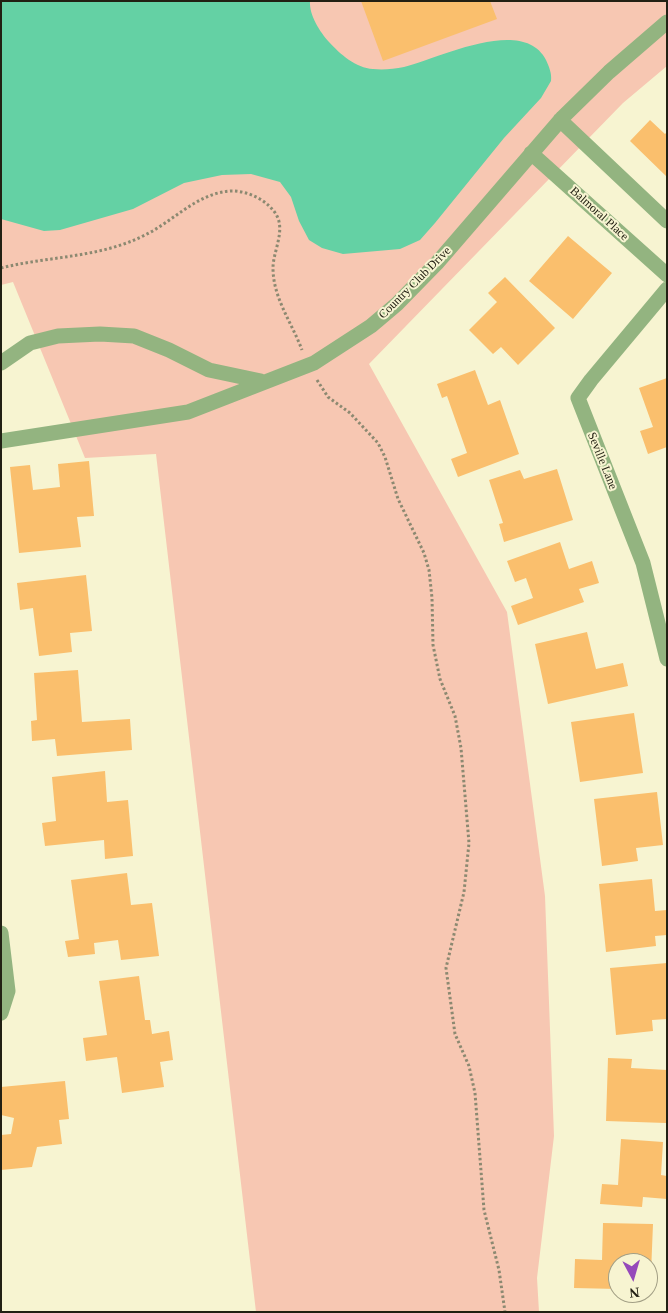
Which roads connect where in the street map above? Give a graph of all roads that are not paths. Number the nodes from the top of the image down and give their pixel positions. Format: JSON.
{"nodes":[{"id":1,"x":667,"y":22,"type":"edge"},
{"id":2,"x":560,"y":120,"type":"junction"},
{"id":3,"x":531,"y":153,"type":"junction"},
{"id":4,"x":667,"y":221,"type":"edge"},
{"id":5,"x":667,"y":275,"type":"edge"},
{"id":6,"x":667,"y":289,"type":"edge"},
{"id":7,"x":1,"y":363,"type":"edge"},
{"id":8,"x":261,"y":382,"type":"junction"},
{"id":9,"x":1,"y":440,"type":"edge"},
{"id":10,"x":667,"y":659,"type":"edge"},
{"id":11,"x":1,"y":933,"type":"edge"},
{"id":12,"x":1,"y":1013,"type":"edge"}],
"edges":[{"from":1,"to":2,"type":"street","name":"Country Club Drive"},
{"from":2,"to":3,"type":"street","name":"Country Club Drive"},
{"from":2,"to":4,"type":"street"},
{"from":3,"to":5,"type":"street","name":"Balmoral Place"},
{"from":3,"to":8,"type":"street","name":"Country Club Drive"},
{"from":6,"to":10,"type":"street","name":"Seville Lane"},
{"from":7,"to":8,"type":"street"},
{"from":8,"to":9,"type":"street","name":"Country Club Drive"},
{"from":11,"to":12,"type":"street"}]}
